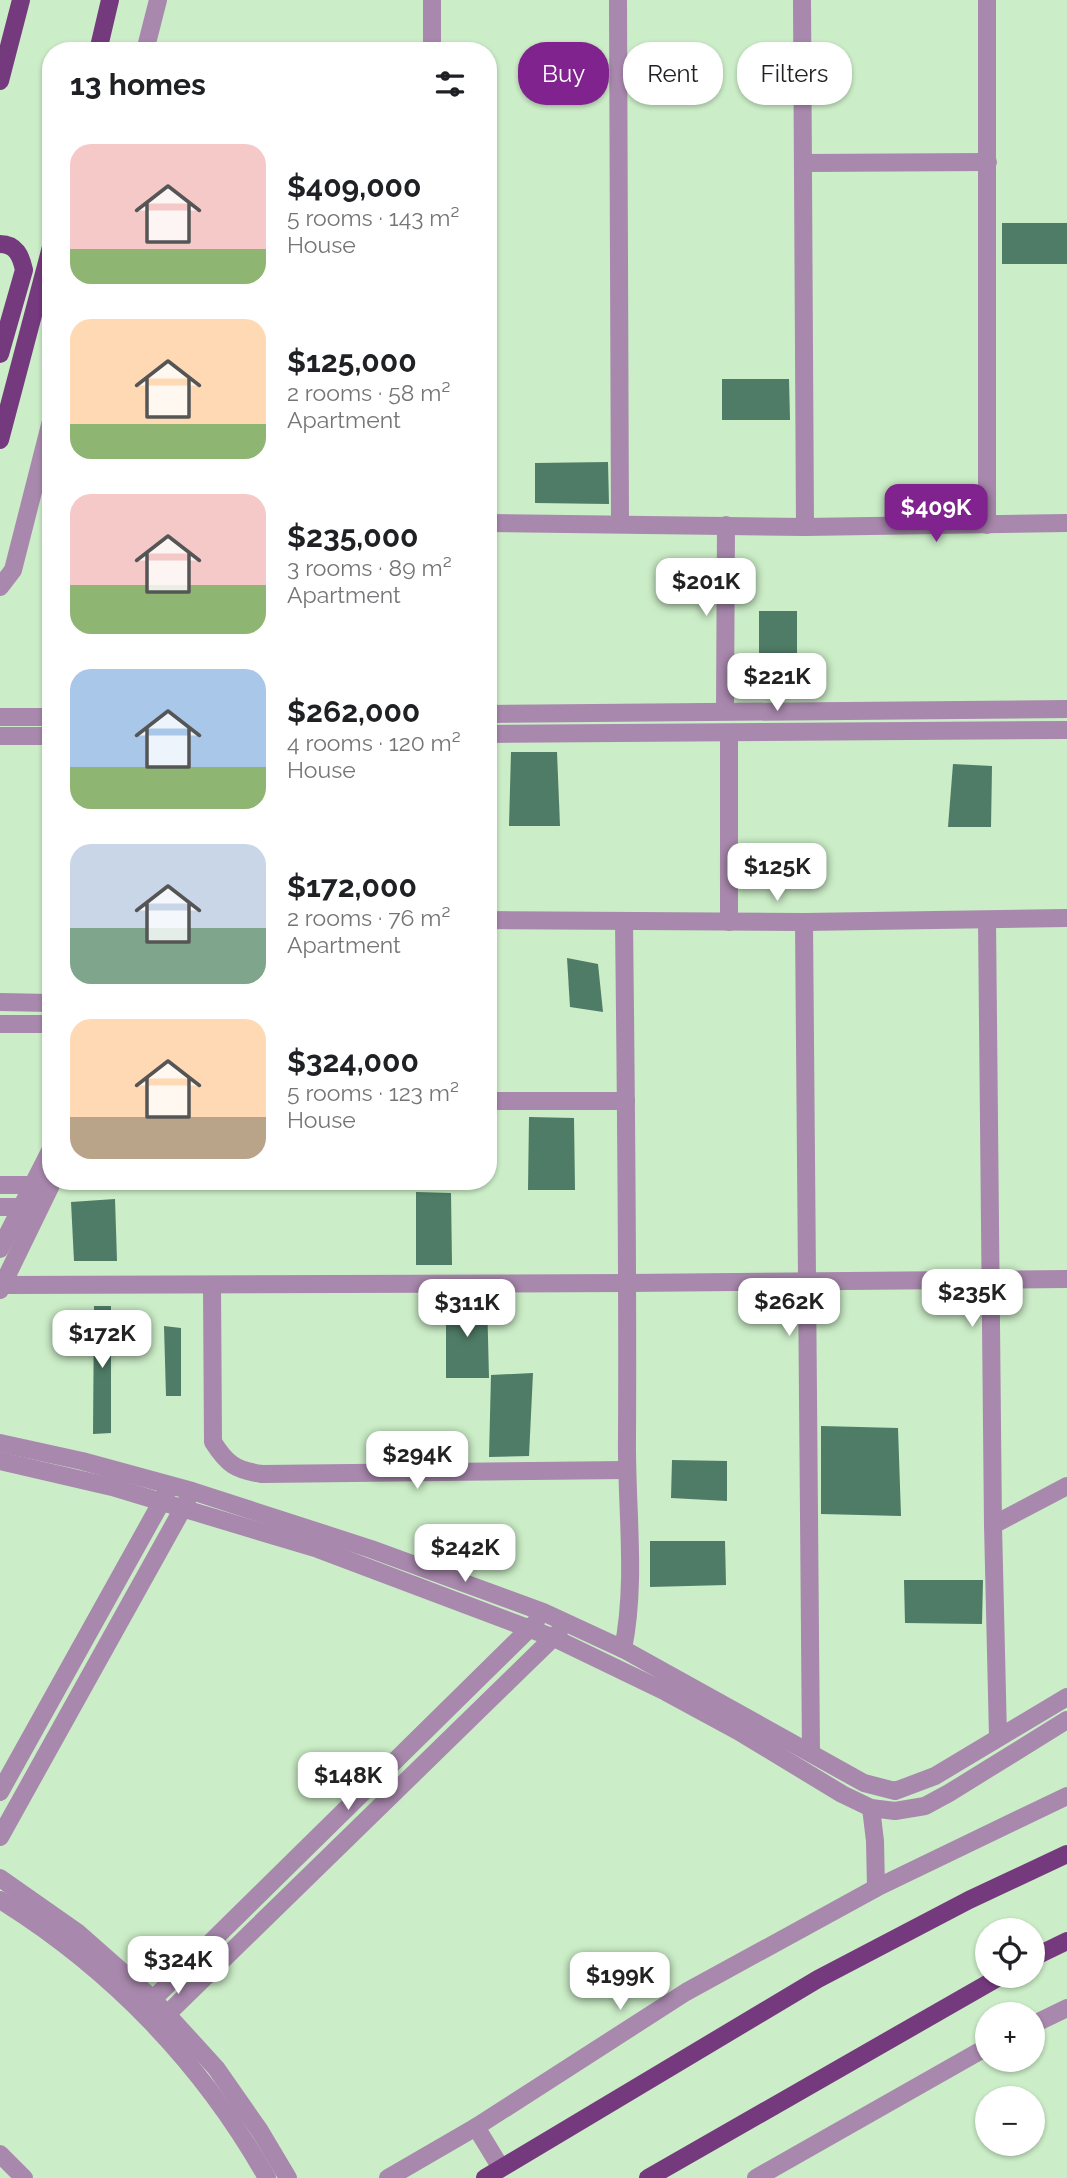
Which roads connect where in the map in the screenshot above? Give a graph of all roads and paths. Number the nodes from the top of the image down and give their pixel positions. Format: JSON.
{"nodes":[{"id":1,"x":21,"y":0,"type":"edge"},
{"id":2,"x":110,"y":0,"type":"edge"},
{"id":3,"x":158,"y":0,"type":"edge"},
{"id":4,"x":432,"y":0,"type":"edge"},
{"id":5,"x":618,"y":0,"type":"edge"},
{"id":6,"x":802,"y":0,"type":"edge"},
{"id":7,"x":987,"y":0,"type":"edge"},
{"id":8,"x":100,"y":42,"type":"edge"},
{"id":9,"x":147,"y":42,"type":"edge"},
{"id":10,"x":432,"y":42,"type":"edge"},
{"id":11,"x":1,"y":72,"type":"edge"},
{"id":12,"x":988,"y":162,"type":"junction"},
{"id":13,"x":804,"y":163,"type":"junction"},
{"id":14,"x":0,"y":244,"type":"edge"},
{"id":15,"x":42,"y":281,"type":"edge"},
{"id":16,"x":0,"y":354,"type":"edge"},
{"id":17,"x":0,"y":440,"type":"edge"},
{"id":18,"x":42,"y":456,"type":"edge"},
{"id":19,"x":497,"y":523,"type":"edge"},
{"id":20,"x":620,"y":523,"type":"junction"},
{"id":21,"x":1067,"y":523,"type":"edge"},
{"id":22,"x":726,"y":525,"type":"junction"},
{"id":23,"x":987,"y":525,"type":"junction"},
{"id":24,"x":805,"y":527,"type":"junction"},
{"id":25,"x":0,"y":587,"type":"edge"},
{"id":26,"x":1067,"y":709,"type":"edge"},
{"id":27,"x":725,"y":711,"type":"junction"},
{"id":28,"x":497,"y":713,"type":"edge"},
{"id":29,"x":0,"y":717,"type":"edge"},
{"id":30,"x":42,"y":717,"type":"edge"},
{"id":31,"x":1067,"y":730,"type":"edge"},
{"id":32,"x":729,"y":733,"type":"junction"},
{"id":33,"x":497,"y":734,"type":"edge"},
{"id":34,"x":0,"y":736,"type":"edge"},
{"id":35,"x":42,"y":736,"type":"edge"},
{"id":36,"x":1067,"y":918,"type":"edge"},
{"id":37,"x":497,"y":920,"type":"edge"},
{"id":38,"x":987,"y":920,"type":"junction"},
{"id":39,"x":624,"y":921,"type":"junction"},
{"id":40,"x":729,"y":922,"type":"junction"},
{"id":41,"x":804,"y":922,"type":"junction"},
{"id":42,"x":0,"y":1002,"type":"edge"},
{"id":43,"x":42,"y":1003,"type":"edge"},
{"id":44,"x":0,"y":1024,"type":"edge"},
{"id":45,"x":42,"y":1024,"type":"edge"},
{"id":46,"x":497,"y":1101,"type":"edge"},
{"id":47,"x":626,"y":1101,"type":"junction"},
{"id":48,"x":42,"y":1184,"type":"edge"},
{"id":49,"x":0,"y":1185,"type":"edge"},
{"id":50,"x":42,"y":1190,"type":"edge"},
{"id":51,"x":0,"y":1207,"type":"edge"},
{"id":52,"x":32,"y":1207,"type":"junction"},
{"id":53,"x":0,"y":1249,"type":"edge"},
{"id":54,"x":1067,"y":1279,"type":"edge"},
{"id":55,"x":991,"y":1280,"type":"junction"},
{"id":56,"x":807,"y":1282,"type":"junction"},
{"id":57,"x":628,"y":1283,"type":"junction"},
{"id":58,"x":212,"y":1284,"type":"junction"},
{"id":59,"x":2,"y":1288,"type":"edge"},
{"id":60,"x":0,"y":1443,"type":"edge"},
{"id":61,"x":0,"y":1461,"type":"edge"},
{"id":62,"x":626,"y":1470,"type":"junction"},
{"id":63,"x":170,"y":1485,"type":"junction"},
{"id":64,"x":1067,"y":1486,"type":"edge"},
{"id":65,"x":192,"y":1491,"type":"junction"},
{"id":66,"x":162,"y":1502,"type":"junction"},
{"id":67,"x":183,"y":1508,"type":"junction"},
{"id":68,"x":993,"y":1525,"type":"junction"},
{"id":69,"x":543,"y":1612,"type":"junction"},
{"id":70,"x":566,"y":1623,"type":"junction"},
{"id":71,"x":530,"y":1630,"type":"junction"},
{"id":72,"x":554,"y":1639,"type":"junction"},
{"id":73,"x":623,"y":1649,"type":"junction"},
{"id":74,"x":1067,"y":1697,"type":"edge"},
{"id":75,"x":1067,"y":1720,"type":"edge"},
{"id":76,"x":998,"y":1737,"type":"junction"},
{"id":77,"x":811,"y":1754,"type":"junction"},
{"id":78,"x":0,"y":1792,"type":"edge"},
{"id":79,"x":1067,"y":1796,"type":"edge"},
{"id":80,"x":871,"y":1808,"type":"junction"},
{"id":81,"x":0,"y":1837,"type":"edge"},
{"id":82,"x":1067,"y":1854,"type":"edge"},
{"id":83,"x":0,"y":1878,"type":"edge"},
{"id":84,"x":876,"y":1888,"type":"junction"},
{"id":85,"x":0,"y":1900,"type":"edge"},
{"id":86,"x":1067,"y":1941,"type":"edge"},
{"id":87,"x":1045,"y":1952,"type":"edge"},
{"id":88,"x":980,"y":1988,"type":"edge"},
{"id":89,"x":148,"y":2005,"type":"junction"},
{"id":90,"x":1067,"y":2008,"type":"edge"},
{"id":91,"x":1045,"y":2019,"type":"edge"},
{"id":92,"x":162,"y":2020,"type":"junction"},
{"id":93,"x":975,"y":2054,"type":"edge"},
{"id":94,"x":476,"y":2127,"type":"junction"},
{"id":95,"x":0,"y":2154,"type":"edge"},
{"id":96,"x":501,"y":2168,"type":"junction"},
{"id":97,"x":24,"y":2178,"type":"edge"},
{"id":98,"x":267,"y":2178,"type":"edge"},
{"id":99,"x":288,"y":2178,"type":"edge"},
{"id":100,"x":388,"y":2178,"type":"edge"},
{"id":101,"x":485,"y":2178,"type":"edge"},
{"id":102,"x":649,"y":2178,"type":"edge"},
{"id":103,"x":756,"y":2178,"type":"edge"}],
"edges":[{"from":1,"to":11,"type":"main road"},
{"from":2,"to":8,"type":"main road"},
{"from":3,"to":9,"type":"street"},
{"from":4,"to":10,"type":"street"},
{"from":5,"to":20,"type":"street"},
{"from":6,"to":13,"type":"street"},
{"from":7,"to":12,"type":"street"},
{"from":12,"to":13,"type":"street"},
{"from":12,"to":23,"type":"street"},
{"from":13,"to":24,"type":"street"},
{"from":14,"to":16,"type":"main road"},
{"from":15,"to":17,"type":"main road"},
{"from":18,"to":25,"type":"street"},
{"from":19,"to":20,"type":"street"},
{"from":20,"to":22,"type":"street"},
{"from":21,"to":23,"type":"street"},
{"from":22,"to":24,"type":"street"},
{"from":22,"to":27,"type":"street"},
{"from":23,"to":24,"type":"street"},
{"from":26,"to":27,"type":"street"},
{"from":27,"to":28,"type":"street"},
{"from":29,"to":30,"type":"street"},
{"from":31,"to":32,"type":"street"},
{"from":32,"to":33,"type":"street"},
{"from":32,"to":40,"type":"street"},
{"from":34,"to":35,"type":"street"},
{"from":36,"to":38,"type":"street"},
{"from":37,"to":39,"type":"street"},
{"from":38,"to":41,"type":"street"},
{"from":38,"to":55,"type":"street"},
{"from":39,"to":40,"type":"street"},
{"from":39,"to":47,"type":"street"},
{"from":40,"to":41,"type":"street"},
{"from":41,"to":56,"type":"street"},
{"from":42,"to":43,"type":"street"},
{"from":44,"to":45,"type":"street"},
{"from":46,"to":47,"type":"street"},
{"from":47,"to":57,"type":"street"},
{"from":48,"to":49,"type":"street"},
{"from":50,"to":52,"type":"street"},
{"from":51,"to":52,"type":"street"},
{"from":52,"to":53,"type":"street"},
{"from":52,"to":59,"type":"street"},
{"from":54,"to":55,"type":"street"},
{"from":55,"to":56,"type":"street"},
{"from":55,"to":68,"type":"street"},
{"from":56,"to":57,"type":"street"},
{"from":56,"to":77,"type":"street"},
{"from":57,"to":58,"type":"street"},
{"from":57,"to":62,"type":"street"},
{"from":58,"to":59,"type":"street"},
{"from":58,"to":62,"type":"street"},
{"from":60,"to":63,"type":"street"},
{"from":61,"to":66,"type":"street"},
{"from":62,"to":73,"type":"street"},
{"from":63,"to":65,"type":"street"},
{"from":63,"to":66,"type":"street"},
{"from":64,"to":68,"type":"street"},
{"from":65,"to":67,"type":"street"},
{"from":65,"to":69,"type":"street"},
{"from":66,"to":67,"type":"street"},
{"from":66,"to":78,"type":"street"},
{"from":67,"to":71,"type":"street"},
{"from":67,"to":81,"type":"street"},
{"from":68,"to":76,"type":"street"},
{"from":69,"to":70,"type":"street"},
{"from":69,"to":71,"type":"street"},
{"from":70,"to":72,"type":"street"},
{"from":70,"to":73,"type":"street"},
{"from":71,"to":72,"type":"street"},
{"from":71,"to":89,"type":"street"},
{"from":72,"to":80,"type":"street"},
{"from":72,"to":92,"type":"street"},
{"from":73,"to":77,"type":"street"},
{"from":74,"to":76,"type":"street"},
{"from":75,"to":80,"type":"street"},
{"from":76,"to":77,"type":"street"},
{"from":79,"to":84,"type":"street"},
{"from":80,"to":84,"type":"street"},
{"from":82,"to":96,"type":"main road"},
{"from":83,"to":89,"type":"street"},
{"from":84,"to":94,"type":"street"},
{"from":85,"to":89,"type":"street"},
{"from":86,"to":87,"type":"main road"},
{"from":88,"to":102,"type":"main road"},
{"from":89,"to":92,"type":"street"},
{"from":90,"to":91,"type":"street"},
{"from":92,"to":98,"type":"street"},
{"from":92,"to":99,"type":"street"},
{"from":93,"to":103,"type":"street"},
{"from":94,"to":96,"type":"street"},
{"from":94,"to":100,"type":"street"},
{"from":95,"to":97,"type":"street"},
{"from":96,"to":101,"type":"main road"}]}
